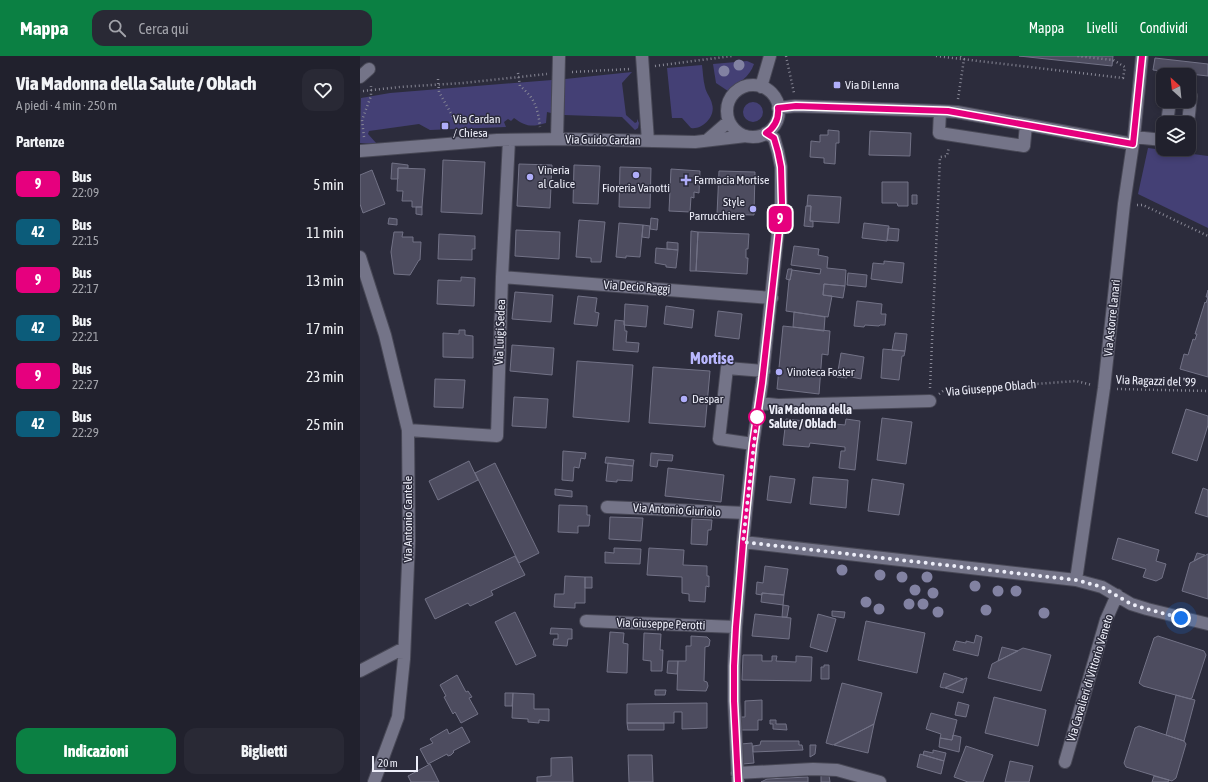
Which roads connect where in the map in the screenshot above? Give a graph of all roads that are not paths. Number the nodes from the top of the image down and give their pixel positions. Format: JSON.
{"nodes":[{"id":1,"x":559,"y":56,"type":"edge"},
{"id":2,"x":642,"y":56,"type":"edge"},
{"id":3,"x":770,"y":56,"type":"edge"},
{"id":4,"x":1142,"y":56,"type":"edge"},
{"id":5,"x":761,"y":87,"type":"junction"},
{"id":6,"x":778,"y":108,"type":"junction"},
{"id":7,"x":940,"y":110,"type":"junction"},
{"id":8,"x":729,"y":121,"type":"junction"},
{"id":9,"x":1026,"y":125,"type":"junction"},
{"id":10,"x":766,"y":133,"type":"junction"},
{"id":11,"x":746,"y":136,"type":"junction"},
{"id":12,"x":557,"y":139,"type":"junction"},
{"id":13,"x":509,"y":140,"type":"junction"},
{"id":14,"x":1134,"y":140,"type":"junction"},
{"id":15,"x":1156,"y":140,"type":"edge"},
{"id":16,"x":648,"y":141,"type":"junction"},
{"id":17,"x":706,"y":142,"type":"junction"},
{"id":18,"x":360,"y":151,"type":"edge"},
{"id":19,"x":360,"y":257,"type":"edge"},
{"id":20,"x":502,"y":277,"type":"junction"},
{"id":21,"x":772,"y":298,"type":"junction"},
{"id":22,"x":764,"y":371,"type":"junction"},
{"id":23,"x":930,"y":401,"type":"road end"},
{"id":24,"x":759,"y":403,"type":"junction"},
{"id":25,"x":408,"y":430,"type":"junction"},
{"id":26,"x":753,"y":444,"type":"junction"},
{"id":27,"x":607,"y":507,"type":"dead end"},
{"id":28,"x":746,"y":513,"type":"junction"},
{"id":29,"x":743,"y":542,"type":"junction"},
{"id":30,"x":1076,"y":580,"type":"junction"},
{"id":31,"x":1117,"y":595,"type":"junction"},
{"id":32,"x":586,"y":621,"type":"dead end"},
{"id":33,"x":1208,"y":624,"type":"edge"},
{"id":34,"x":736,"y":627,"type":"junction"},
{"id":35,"x":404,"y":648,"type":"junction"},
{"id":36,"x":360,"y":671,"type":"edge"},
{"id":37,"x":1065,"y":762,"type":"dead end"},
{"id":38,"x":738,"y":778,"type":"edge"},
{"id":39,"x":374,"y":782,"type":"edge"},
{"id":40,"x":880,"y":782,"type":"edge"}],
"edges":[{"from":1,"to":12,"type":"street","name":"Via Guido Cardan"},
{"from":2,"to":16,"type":"street","name":"Via Guido Cardan"},
{"from":3,"to":5,"type":"street"},
{"from":4,"to":14,"type":"street","name":"Via Astorre Lanari"},
{"from":5,"to":6,"type":"street"},
{"from":5,"to":8,"type":"street"},
{"from":6,"to":7,"type":"street"},
{"from":6,"to":10,"type":"street"},
{"from":7,"to":9,"type":"street"},
{"from":7,"to":9,"type":"street"},
{"from":8,"to":11,"type":"street"},
{"from":8,"to":17,"type":"street"},
{"from":9,"to":14,"type":"street"},
{"from":10,"to":11,"type":"street"},
{"from":10,"to":21,"type":"street"},
{"from":11,"to":17,"type":"street","name":"Via Guido Cardan"},
{"from":12,"to":13,"type":"street","name":"Via Guido Cardan"},
{"from":12,"to":16,"type":"street","name":"Via Guido Cardan"},
{"from":13,"to":18,"type":"street","name":"Via Guido Cardan"},
{"from":13,"to":20,"type":"street","name":"Via Luigi Sedea"},
{"from":14,"to":15,"type":"street"},
{"from":14,"to":30,"type":"street","name":"Via Astorre Lanari"},
{"from":16,"to":17,"type":"street","name":"Via Guido Cardan"},
{"from":19,"to":25,"type":"street","name":"Via Antonio Cantele"},
{"from":20,"to":21,"type":"street","name":"Via Decio Raggi"},
{"from":20,"to":25,"type":"street","name":"Via Luigi Sedea"},
{"from":21,"to":22,"type":"street"},
{"from":22,"to":24,"type":"street"},
{"from":22,"to":26,"type":"street"},
{"from":23,"to":24,"type":"street","name":"Via Giuseppe Oblach"},
{"from":24,"to":26,"type":"street"},
{"from":25,"to":35,"type":"street","name":"Via Antonio Cantele"},
{"from":26,"to":28,"type":"street"},
{"from":27,"to":28,"type":"street","name":"Via Antonio Giuriolo"},
{"from":28,"to":29,"type":"street"},
{"from":29,"to":30,"type":"street"},
{"from":29,"to":34,"type":"street"},
{"from":30,"to":31,"type":"street"},
{"from":31,"to":33,"type":"street"},
{"from":31,"to":37,"type":"street","name":"Via Cavalieri di Vittorio Veneto"},
{"from":32,"to":34,"type":"street","name":"Via Giuseppe Perotti"},
{"from":34,"to":38,"type":"street"},
{"from":35,"to":36,"type":"street"},
{"from":35,"to":39,"type":"street","name":"Via Antonio Cantele"},
{"from":38,"to":40,"type":"street"}]}
